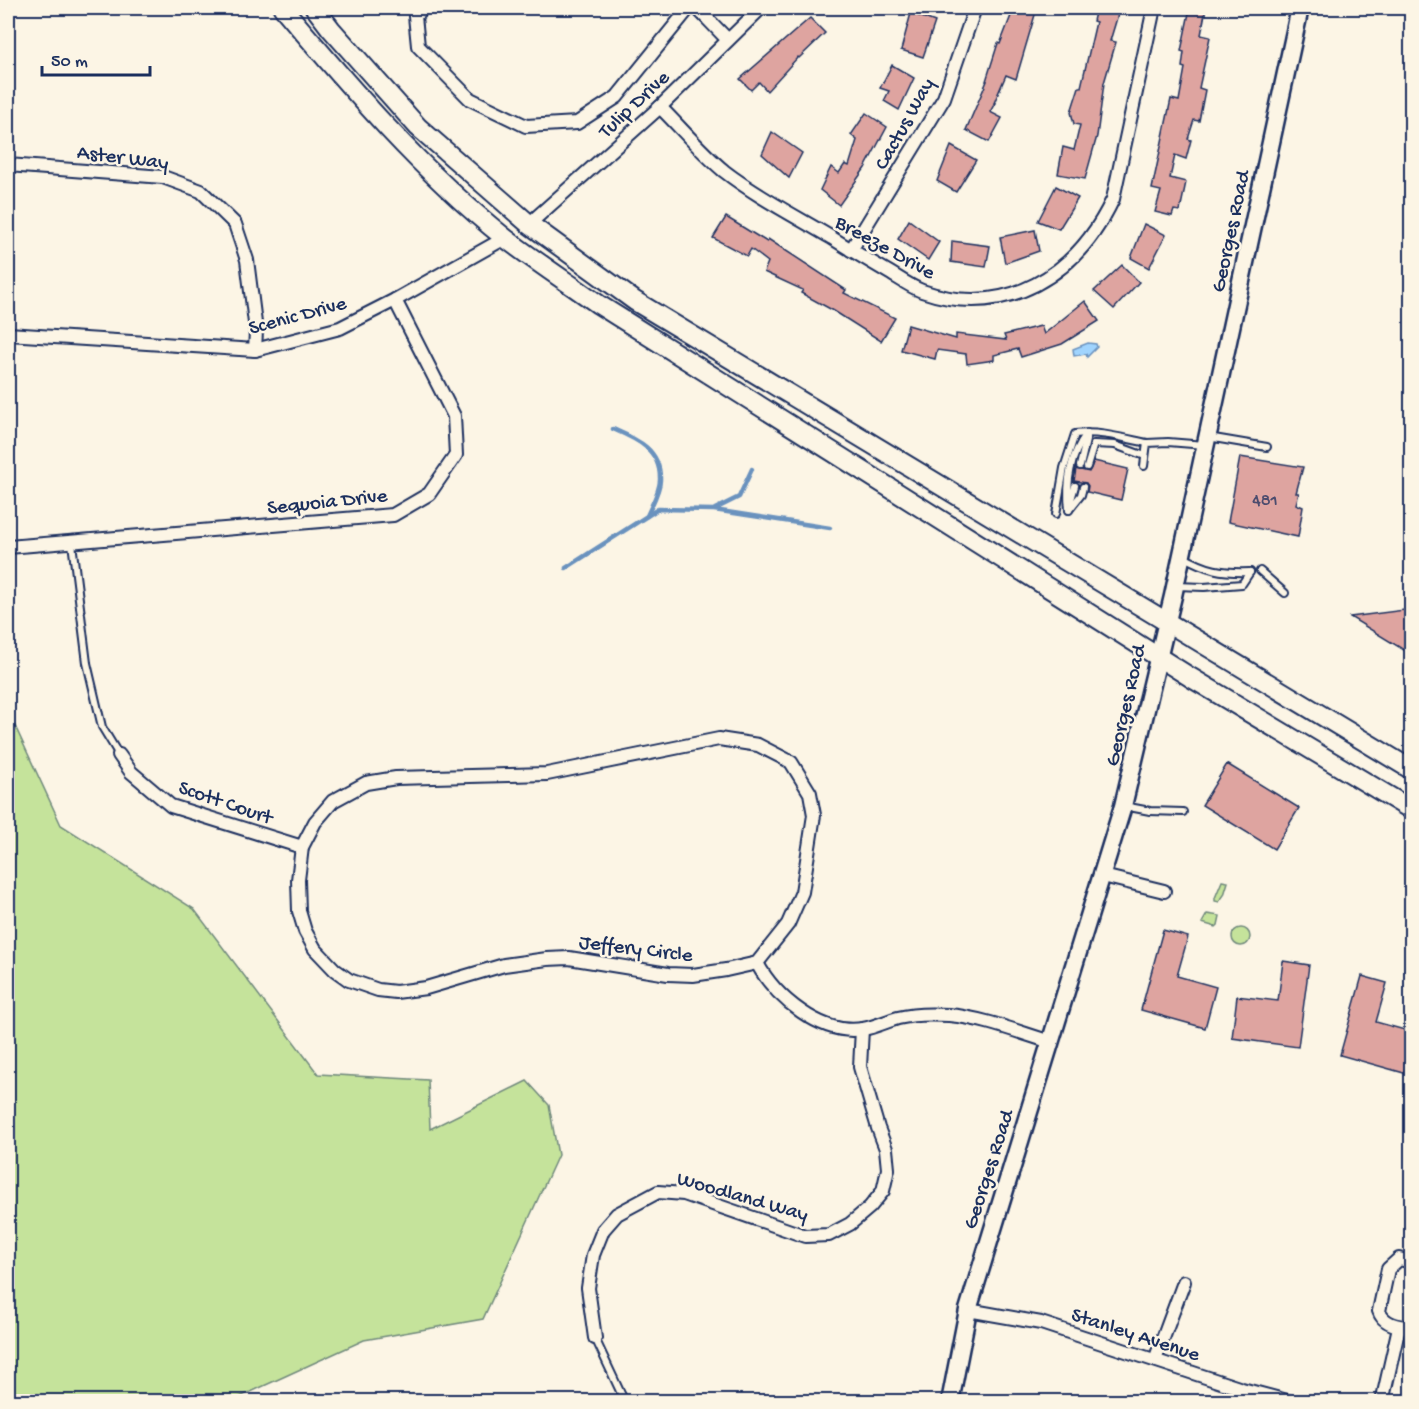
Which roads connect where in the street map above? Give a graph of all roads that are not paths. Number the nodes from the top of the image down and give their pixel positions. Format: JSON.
{"nodes":[{"id":1,"x":283,"y":8,"type":"edge"},
{"id":2,"x":315,"y":8,"type":"edge"},
{"id":3,"x":423,"y":8,"type":"edge"},
{"id":4,"x":689,"y":8,"type":"edge"},
{"id":5,"x":697,"y":8,"type":"edge"},
{"id":6,"x":761,"y":8,"type":"edge"},
{"id":7,"x":975,"y":8,"type":"edge"},
{"id":8,"x":1154,"y":8,"type":"edge"},
{"id":9,"x":1300,"y":8,"type":"edge"},
{"id":10,"x":728,"y":40,"type":"junction"},
{"id":11,"x":660,"y":107,"type":"junction"},
{"id":12,"x":8,"y":165,"type":"edge"},
{"id":13,"x":529,"y":224,"type":"junction"},
{"id":14,"x":505,"y":238,"type":"junction"},
{"id":15,"x":851,"y":250,"type":"junction"},
{"id":16,"x":395,"y":300,"type":"junction"},
{"id":17,"x":8,"y":334,"type":"edge"},
{"id":18,"x":255,"y":350,"type":"junction"},
{"id":19,"x":1088,"y":433,"type":"junction"},
{"id":20,"x":1206,"y":441,"type":"junction"},
{"id":21,"x":1147,"y":443,"type":"junction"},
{"id":22,"x":1268,"y":447,"type":"dead end"},
{"id":23,"x":1145,"y":456,"type":"junction"},
{"id":24,"x":1144,"y":466,"type":"dead end"},
{"id":25,"x":1075,"y":486,"type":"dead end"},
{"id":26,"x":1083,"y":487,"type":"dead end"},
{"id":27,"x":1069,"y":510,"type":"junction"},
{"id":28,"x":1056,"y":514,"type":"dead end"},
{"id":29,"x":72,"y":543,"type":"junction"},
{"id":30,"x":8,"y":547,"type":"edge"},
{"id":31,"x":1181,"y":555,"type":"junction"},
{"id":32,"x":1260,"y":571,"type":"dead end"},
{"id":33,"x":1175,"y":586,"type":"junction"},
{"id":34,"x":1285,"y":592,"type":"dead end"},
{"id":35,"x":1167,"y":620,"type":"junction"},
{"id":36,"x":1158,"y":657,"type":"junction"},
{"id":37,"x":119,"y":755,"type":"joint"},
{"id":38,"x":1412,"y":770,"type":"edge"},
{"id":39,"x":1124,"y":806,"type":"junction"},
{"id":40,"x":1412,"y":810,"type":"edge"},
{"id":41,"x":1183,"y":812,"type":"dead end"},
{"id":42,"x":302,"y":847,"type":"junction"},
{"id":43,"x":1103,"y":876,"type":"junction"},
{"id":44,"x":1164,"y":891,"type":"dead end"},
{"id":45,"x":757,"y":963,"type":"junction"},
{"id":46,"x":862,"y":1029,"type":"junction"},
{"id":47,"x":1051,"y":1042,"type":"junction"},
{"id":48,"x":1412,"y":1262,"type":"edge"},
{"id":49,"x":1184,"y":1282,"type":"dead end"},
{"id":50,"x":968,"y":1310,"type":"junction"},
{"id":51,"x":1405,"y":1327,"type":"edge"},
{"id":52,"x":595,"y":1338,"type":"joint"},
{"id":53,"x":1155,"y":1360,"type":"junction"},
{"id":54,"x":625,"y":1401,"type":"edge"},
{"id":55,"x":950,"y":1401,"type":"edge"},
{"id":56,"x":1291,"y":1401,"type":"edge"},
{"id":57,"x":1383,"y":1401,"type":"edge"}],
"edges":[{"from":1,"to":14,"type":"main road"},
{"from":2,"to":13,"type":"main road"},
{"from":3,"to":4,"type":"street"},
{"from":5,"to":10,"type":"street"},
{"from":6,"to":10,"type":"street","name":"Tulip Drive"},
{"from":7,"to":15,"type":"street","name":"Cactus Way"},
{"from":8,"to":15,"type":"street","name":"Breeze Drive"},
{"from":9,"to":20,"type":"street","name":"Georges Road"},
{"from":10,"to":11,"type":"street","name":"Tulip Drive"},
{"from":11,"to":13,"type":"street","name":"Tulip Drive"},
{"from":11,"to":15,"type":"street","name":"Breeze Drive"},
{"from":12,"to":18,"type":"street","name":"Aster Way"},
{"from":13,"to":35,"type":"main road"},
{"from":14,"to":16,"type":"street","name":"Scenic Drive"},
{"from":14,"to":36,"type":"main road"},
{"from":16,"to":18,"type":"street","name":"Scenic Drive"},
{"from":16,"to":29,"type":"street","name":"Sequoia Drive"},
{"from":17,"to":18,"type":"street","name":"Scenic Drive"},
{"from":19,"to":21,"type":"lane"},
{"from":19,"to":23,"type":"lane"},
{"from":19,"to":27,"type":"lane"},
{"from":19,"to":28,"type":"lane"},
{"from":20,"to":21,"type":"lane"},
{"from":20,"to":22,"type":"lane"},
{"from":20,"to":31,"type":"street","name":"Georges Road"},
{"from":21,"to":23,"type":"lane"},
{"from":23,"to":24,"type":"lane"},
{"from":25,"to":27,"type":"lane"},
{"from":26,"to":27,"type":"lane"},
{"from":29,"to":30,"type":"street","name":"Sequoia Drive"},
{"from":29,"to":37,"type":"lane"},
{"from":31,"to":33,"type":"street","name":"Georges Road"},
{"from":31,"to":33,"type":"lane"},
{"from":32,"to":34,"type":"lane"},
{"from":33,"to":35,"type":"street","name":"Georges Road"},
{"from":35,"to":36,"type":"street","name":"Georges Road"},
{"from":35,"to":38,"type":"main road"},
{"from":36,"to":39,"type":"street","name":"Georges Road"},
{"from":36,"to":40,"type":"main road"},
{"from":37,"to":42,"type":"street","name":"Scott Court"},
{"from":39,"to":41,"type":"lane"},
{"from":39,"to":43,"type":"street","name":"Georges Road"},
{"from":42,"to":45,"type":"street","name":"Jeffery Circle"},
{"from":42,"to":45,"type":"street","name":"Jeffery Circle"},
{"from":43,"to":44,"type":"street"},
{"from":43,"to":47,"type":"street","name":"Georges Road"},
{"from":45,"to":46,"type":"street"},
{"from":46,"to":47,"type":"street"},
{"from":46,"to":52,"type":"street","name":"Woodland Way"},
{"from":47,"to":50,"type":"street","name":"Georges Road"},
{"from":48,"to":51,"type":"street"},
{"from":49,"to":53,"type":"street"},
{"from":50,"to":53,"type":"street","name":"Stanley Avenue"},
{"from":50,"to":55,"type":"street","name":"Georges Road"},
{"from":51,"to":57,"type":"street"},
{"from":52,"to":54,"type":"lane","name":"Woodland Way"},
{"from":53,"to":56,"type":"street","name":"Stanley Avenue"}]}
